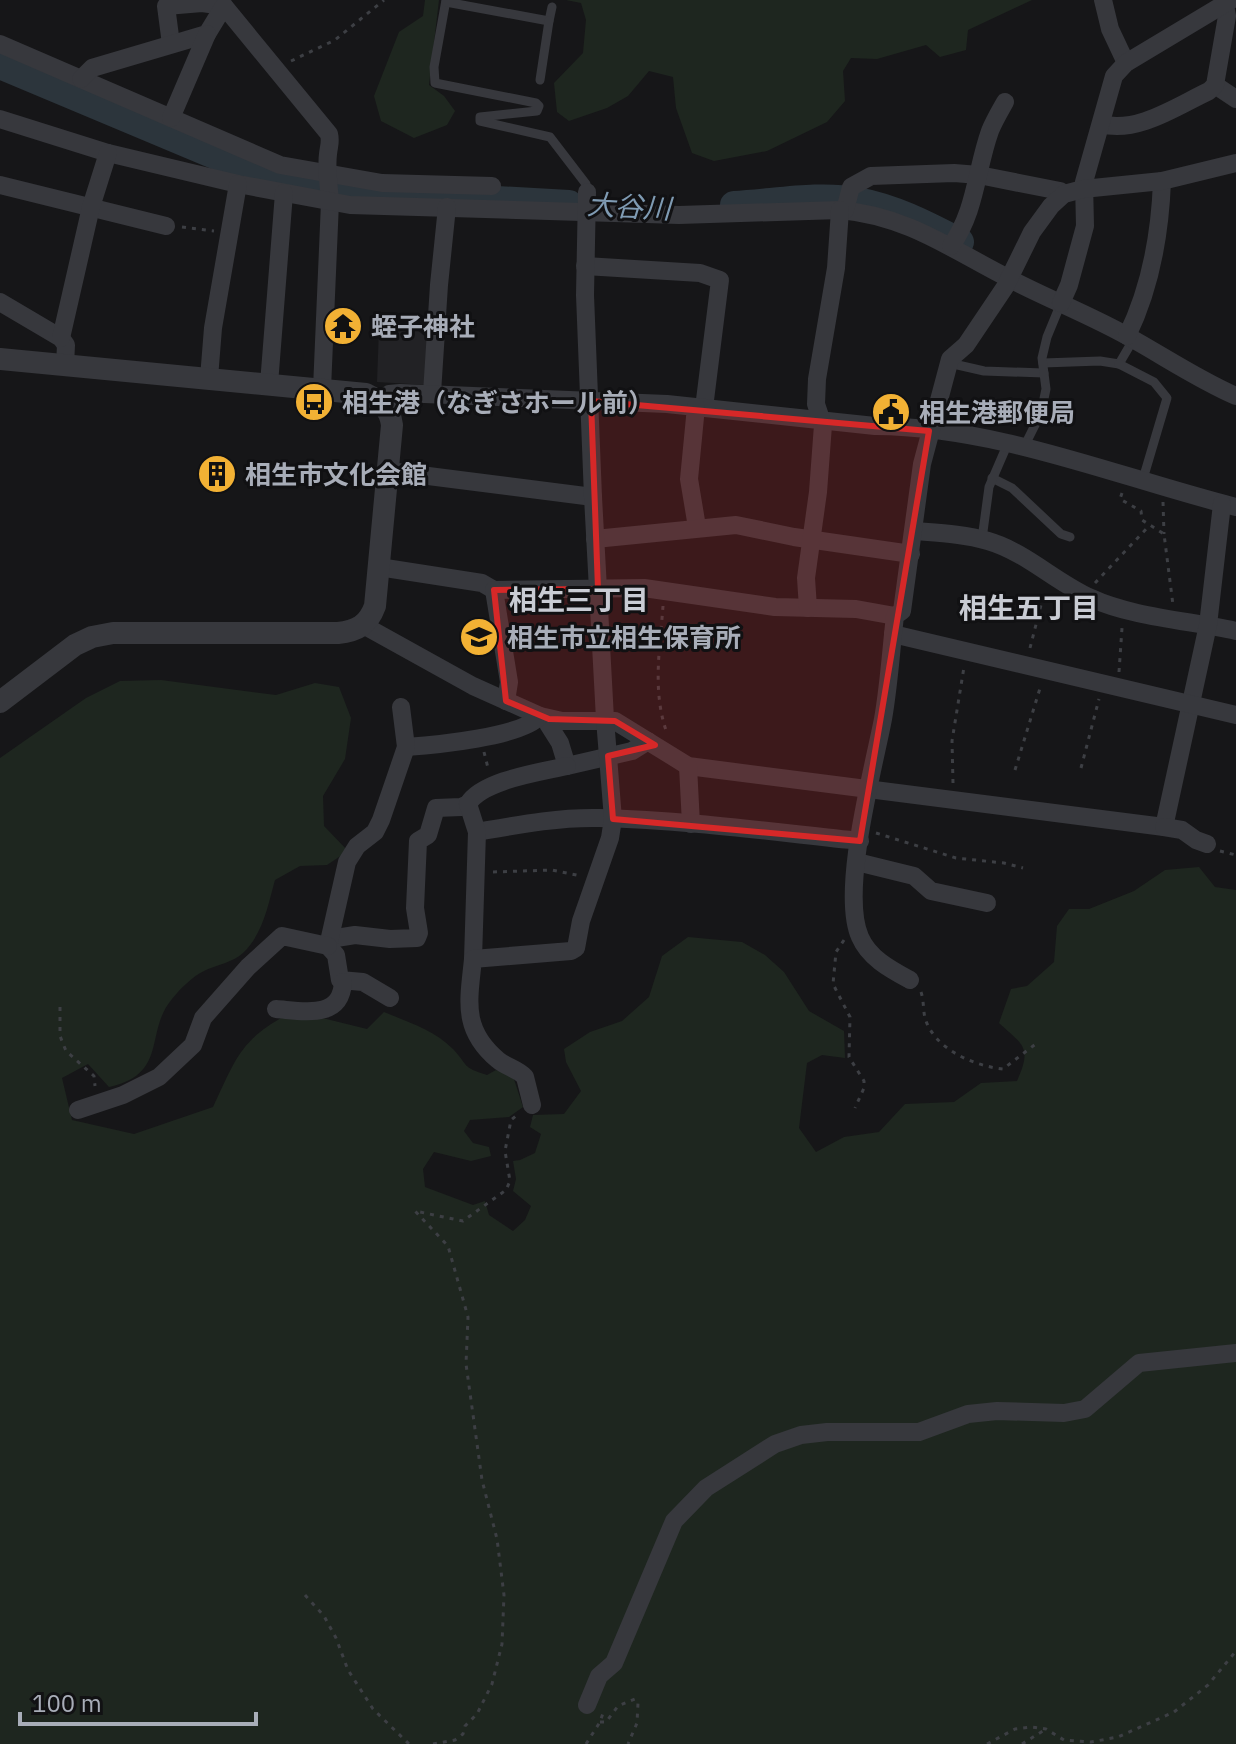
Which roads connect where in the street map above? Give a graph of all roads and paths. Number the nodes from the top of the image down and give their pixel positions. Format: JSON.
{"nodes":[{"id":1,"x":384,"y":0,"type":"edge"},
{"id":2,"x":1103,"y":0,"type":"edge"},
{"id":3,"x":446,"y":1,"type":"edge"},
{"id":4,"x":1227,"y":1,"type":"edge"},
{"id":5,"x":224,"y":6,"type":"junction"},
{"id":6,"x":552,"y":7,"type":"dead end"},
{"id":7,"x":549,"y":21,"type":"junction"},
{"id":8,"x":207,"y":34,"type":"junction"},
{"id":9,"x":0,"y":44,"type":"edge"},
{"id":10,"x":171,"y":44,"type":"junction"},
{"id":11,"x":1126,"y":63,"type":"junction"},
{"id":12,"x":278,"y":69,"type":"junction"},
{"id":13,"x":81,"y":79,"type":"junction"},
{"id":14,"x":540,"y":80,"type":"dead end"},
{"id":15,"x":1215,"y":85,"type":"junction"},
{"id":16,"x":1236,"y":99,"type":"edge"},
{"id":17,"x":1005,"y":102,"type":"dead end"},
{"id":18,"x":171,"y":118,"type":"junction"},
{"id":19,"x":0,"y":119,"type":"edge"},
{"id":20,"x":1101,"y":124,"type":"junction"},
{"id":21,"x":108,"y":153,"type":"junction"},
{"id":22,"x":1236,"y":163,"type":"edge"},
{"id":23,"x":979,"y":175,"type":"junction"},
{"id":24,"x":1162,"y":181,"type":"junction"},
{"id":25,"x":238,"y":184,"type":"junction"},
{"id":26,"x":0,"y":185,"type":"edge"},
{"id":27,"x":492,"y":186,"type":"dead end"},
{"id":28,"x":329,"y":188,"type":"junction"},
{"id":29,"x":1083,"y":189,"type":"junction"},
{"id":30,"x":284,"y":193,"type":"junction"},
{"id":31,"x":1064,"y":194,"type":"junction"},
{"id":32,"x":845,"y":204,"type":"junction"},
{"id":33,"x":586,"y":205,"type":"junction"},
{"id":34,"x":91,"y":207,"type":"junction"},
{"id":35,"x":447,"y":207,"type":"junction"},
{"id":36,"x":166,"y":226,"type":"joint"},
{"id":37,"x":230,"y":233,"type":"junction"},
{"id":38,"x":955,"y":240,"type":"junction"},
{"id":39,"x":585,"y":266,"type":"junction"},
{"id":40,"x":1013,"y":271,"type":"junction"},
{"id":41,"x":1065,"y":296,"type":"junction"},
{"id":42,"x":0,"y":302,"type":"edge"},
{"id":43,"x":1131,"y":332,"type":"junction"},
{"id":44,"x":61,"y":338,"type":"junction"},
{"id":45,"x":0,"y":359,"type":"edge"},
{"id":46,"x":949,"y":363,"type":"junction"},
{"id":47,"x":1119,"y":364,"type":"junction"},
{"id":48,"x":65,"y":365,"type":"junction"},
{"id":49,"x":1044,"y":368,"type":"junction"},
{"id":50,"x":209,"y":378,"type":"junction"},
{"id":51,"x":269,"y":384,"type":"junction"},
{"id":52,"x":322,"y":389,"type":"junction"},
{"id":53,"x":432,"y":393,"type":"junction"},
{"id":54,"x":1236,"y":396,"type":"edge"},
{"id":55,"x":379,"y":401,"type":"junction"},
{"id":56,"x":591,"y":401,"type":"junction"},
{"id":57,"x":700,"y":408,"type":"junction"},
{"id":58,"x":820,"y":418,"type":"junction"},
{"id":59,"x":929,"y":431,"type":"junction"},
{"id":60,"x":1016,"y":445,"type":"junction"},
{"id":61,"x":389,"y":471,"type":"junction"},
{"id":62,"x":1135,"y":477,"type":"junction"},
{"id":63,"x":992,"y":478,"type":"junction"},
{"id":64,"x":1166,"y":486,"type":"junction"},
{"id":65,"x":593,"y":497,"type":"junction"},
{"id":66,"x":1229,"y":506,"type":"edge"},
{"id":67,"x":1149,"y":526,"type":"junction"},
{"id":68,"x":697,"y":527,"type":"junction"},
{"id":69,"x":914,"y":531,"type":"junction"},
{"id":70,"x":1164,"y":534,"type":"junction"},
{"id":71,"x":1070,"y":537,"type":"dead end"},
{"id":72,"x":595,"y":539,"type":"junction"},
{"id":73,"x":811,"y":539,"type":"junction"},
{"id":74,"x":982,"y":539,"type":"junction"},
{"id":75,"x":911,"y":554,"type":"junction"},
{"id":76,"x":379,"y":567,"type":"junction"},
{"id":77,"x":1056,"y":577,"type":"junction"},
{"id":78,"x":598,"y":589,"type":"junction"},
{"id":79,"x":494,"y":590,"type":"junction"},
{"id":80,"x":664,"y":590,"type":"junction"},
{"id":81,"x":1085,"y":595,"type":"junction"},
{"id":82,"x":808,"y":608,"type":"junction"},
{"id":83,"x":1127,"y":609,"type":"junction"},
{"id":84,"x":1175,"y":619,"type":"junction"},
{"id":85,"x":363,"y":625,"type":"junction"},
{"id":86,"x":894,"y":625,"type":"junction"},
{"id":87,"x":1208,"y":625,"type":"junction"},
{"id":88,"x":1236,"y":631,"type":"edge"},
{"id":89,"x":967,"y":652,"type":"junction"},
{"id":90,"x":1026,"y":665,"type":"junction"},
{"id":91,"x":1045,"y":670,"type":"junction"},
{"id":92,"x":1110,"y":685,"type":"junction"},
{"id":93,"x":506,"y":701,"type":"junction"},
{"id":94,"x":0,"y":702,"type":"edge"},
{"id":95,"x":1190,"y":704,"type":"junction"},
{"id":96,"x":401,"y":707,"type":"dead end"},
{"id":97,"x":1236,"y":715,"type":"edge"},
{"id":98,"x":544,"y":717,"type":"junction"},
{"id":99,"x":605,"y":719,"type":"junction"},
{"id":100,"x":482,"y":737,"type":"junction"},
{"id":101,"x":648,"y":741,"type":"junction"},
{"id":102,"x":406,"y":747,"type":"junction"},
{"id":103,"x":667,"y":753,"type":"junction"},
{"id":104,"x":608,"y":756,"type":"junction"},
{"id":105,"x":567,"y":766,"type":"junction"},
{"id":106,"x":688,"y":766,"type":"junction"},
{"id":107,"x":1081,"y":768,"type":"dead end"},
{"id":108,"x":1015,"y":770,"type":"dead end"},
{"id":109,"x":494,"y":785,"type":"junction"},
{"id":110,"x":869,"y":790,"type":"junction"},
{"id":111,"x":953,"y":801,"type":"junction"},
{"id":112,"x":468,"y":804,"type":"junction"},
{"id":113,"x":613,"y":819,"type":"junction"},
{"id":114,"x":691,"y":824,"type":"junction"},
{"id":115,"x":1164,"y":827,"type":"junction"},
{"id":116,"x":477,"y":832,"type":"junction"},
{"id":117,"x":862,"y":833,"type":"junction"},
{"id":118,"x":1207,"y":844,"type":"dead end"},
{"id":119,"x":857,"y":862,"type":"junction"},
{"id":120,"x":1023,"y":868,"type":"dead end"},
{"id":121,"x":477,"y":872,"type":"junction"},
{"id":122,"x":595,"y":879,"type":"junction"},
{"id":123,"x":987,"y":903,"type":"dead end"},
{"id":124,"x":858,"y":934,"type":"junction"},
{"id":125,"x":329,"y":943,"type":"junction"},
{"id":126,"x":473,"y":959,"type":"junction"},
{"id":127,"x":910,"y":980,"type":"joint"},
{"id":128,"x":343,"y":982,"type":"junction"},
{"id":129,"x":390,"y":998,"type":"dead end"},
{"id":130,"x":60,"y":1007,"type":"dead end"},
{"id":131,"x":276,"y":1009,"type":"dead end"},
{"id":132,"x":1037,"y":1043,"type":"dead end"},
{"id":133,"x":100,"y":1101,"type":"junction"},
{"id":134,"x":532,"y":1105,"type":"joint"},
{"id":135,"x":855,"y":1108,"type":"dead end"},
{"id":136,"x":78,"y":1110,"type":"dead end"},
{"id":137,"x":1236,"y":1353,"type":"edge"},
{"id":138,"x":305,"y":1595,"type":"dead end"},
{"id":139,"x":1236,"y":1651,"type":"edge"},
{"id":140,"x":587,"y":1705,"type":"dead end"},
{"id":141,"x":1046,"y":1729,"type":"junction"},
{"id":142,"x":409,"y":1744,"type":"edge"},
{"id":143,"x":433,"y":1744,"type":"edge"},
{"id":144,"x":586,"y":1744,"type":"edge"},
{"id":145,"x":628,"y":1744,"type":"edge"},
{"id":146,"x":987,"y":1744,"type":"edge"},
{"id":147,"x":1022,"y":1744,"type":"edge"}],
"edges":[{"from":1,"to":12,"type":"path"},
{"from":2,"to":11,"type":"street"},
{"from":3,"to":7,"type":"lane"},
{"from":3,"to":33,"type":"lane"},
{"from":4,"to":11,"type":"street"},
{"from":4,"to":15,"type":"street"},
{"from":5,"to":8,"type":"street"},
{"from":5,"to":10,"type":"street"},
{"from":5,"to":12,"type":"street"},
{"from":6,"to":7,"type":"lane"},
{"from":7,"to":14,"type":"lane"},
{"from":8,"to":10,"type":"street"},
{"from":8,"to":18,"type":"street"},
{"from":9,"to":13,"type":"street"},
{"from":10,"to":13,"type":"street"},
{"from":11,"to":20,"type":"street"},
{"from":12,"to":28,"type":"street"},
{"from":13,"to":18,"type":"street"},
{"from":15,"to":16,"type":"street"},
{"from":15,"to":20,"type":"street"},
{"from":17,"to":23,"type":"street"},
{"from":18,"to":28,"type":"street"},
{"from":19,"to":21,"type":"street"},
{"from":20,"to":29,"type":"street"},
{"from":21,"to":25,"type":"street"},
{"from":21,"to":34,"type":"street"},
{"from":22,"to":24,"type":"street"},
{"from":23,"to":31,"type":"street"},
{"from":23,"to":32,"type":"street"},
{"from":23,"to":38,"type":"street"},
{"from":24,"to":29,"type":"street"},
{"from":24,"to":43,"type":"street"},
{"from":25,"to":30,"type":"street"},
{"from":25,"to":37,"type":"street"},
{"from":26,"to":34,"type":"street"},
{"from":27,"to":28,"type":"street"},
{"from":28,"to":30,"type":"street"},
{"from":28,"to":35,"type":"street"},
{"from":28,"to":52,"type":"street"},
{"from":29,"to":31,"type":"street"},
{"from":29,"to":41,"type":"street"},
{"from":30,"to":51,"type":"street"},
{"from":31,"to":40,"type":"street"},
{"from":32,"to":33,"type":"street"},
{"from":32,"to":38,"type":"street"},
{"from":32,"to":58,"type":"street"},
{"from":33,"to":35,"type":"street"},
{"from":33,"to":39,"type":"street"},
{"from":34,"to":36,"type":"street"},
{"from":34,"to":44,"type":"street"},
{"from":35,"to":53,"type":"street"},
{"from":36,"to":37,"type":"path"},
{"from":37,"to":50,"type":"street"},
{"from":38,"to":40,"type":"street"},
{"from":39,"to":56,"type":"street"},
{"from":39,"to":57,"type":"street"},
{"from":40,"to":41,"type":"street"},
{"from":40,"to":46,"type":"street"},
{"from":41,"to":43,"type":"street"},
{"from":41,"to":49,"type":"lane"},
{"from":42,"to":44,"type":"street"},
{"from":43,"to":47,"type":"lane"},
{"from":43,"to":54,"type":"street"},
{"from":44,"to":48,"type":"street"},
{"from":45,"to":48,"type":"street"},
{"from":46,"to":49,"type":"lane"},
{"from":46,"to":59,"type":"street"},
{"from":47,"to":49,"type":"lane"},
{"from":47,"to":62,"type":"lane"},
{"from":48,"to":50,"type":"street"},
{"from":49,"to":60,"type":"lane"},
{"from":50,"to":51,"type":"street"},
{"from":51,"to":52,"type":"street"},
{"from":52,"to":55,"type":"street"},
{"from":53,"to":55,"type":"street"},
{"from":53,"to":56,"type":"street"},
{"from":55,"to":61,"type":"street"},
{"from":56,"to":57,"type":"street"},
{"from":56,"to":65,"type":"street"},
{"from":57,"to":58,"type":"street"},
{"from":57,"to":68,"type":"street"},
{"from":58,"to":59,"type":"street"},
{"from":58,"to":73,"type":"street"},
{"from":59,"to":60,"type":"street"},
{"from":59,"to":69,"type":"street"},
{"from":60,"to":62,"type":"street"},
{"from":60,"to":63,"type":"lane"},
{"from":61,"to":65,"type":"street"},
{"from":61,"to":76,"type":"street"},
{"from":62,"to":64,"type":"street"},
{"from":62,"to":67,"type":"path"},
{"from":63,"to":71,"type":"lane"},
{"from":63,"to":74,"type":"lane"},
{"from":64,"to":66,"type":"street"},
{"from":64,"to":70,"type":"path"},
{"from":65,"to":72,"type":"street"},
{"from":66,"to":87,"type":"street"},
{"from":67,"to":70,"type":"path"},
{"from":67,"to":81,"type":"path"},
{"from":68,"to":72,"type":"street"},
{"from":68,"to":73,"type":"street"},
{"from":69,"to":74,"type":"street"},
{"from":69,"to":75,"type":"street"},
{"from":70,"to":84,"type":"path"},
{"from":72,"to":78,"type":"street"},
{"from":73,"to":75,"type":"street"},
{"from":73,"to":82,"type":"street"},
{"from":74,"to":77,"type":"street"},
{"from":75,"to":86,"type":"street"},
{"from":76,"to":79,"type":"street"},
{"from":76,"to":85,"type":"street"},
{"from":77,"to":81,"type":"street"},
{"from":77,"to":90,"type":"path"},
{"from":78,"to":79,"type":"street"},
{"from":78,"to":80,"type":"street"},
{"from":78,"to":99,"type":"street"},
{"from":79,"to":93,"type":"street"},
{"from":80,"to":82,"type":"street"},
{"from":80,"to":103,"type":"path"},
{"from":81,"to":83,"type":"street"},
{"from":82,"to":86,"type":"street"},
{"from":83,"to":84,"type":"street"},
{"from":83,"to":92,"type":"path"},
{"from":84,"to":87,"type":"street"},
{"from":85,"to":93,"type":"street"},
{"from":85,"to":94,"type":"street"},
{"from":86,"to":89,"type":"street"},
{"from":86,"to":110,"type":"street"},
{"from":87,"to":88,"type":"street"},
{"from":87,"to":95,"type":"street"},
{"from":89,"to":90,"type":"street"},
{"from":89,"to":111,"type":"path"},
{"from":90,"to":91,"type":"street"},
{"from":91,"to":92,"type":"street"},
{"from":91,"to":108,"type":"path"},
{"from":92,"to":95,"type":"street"},
{"from":92,"to":107,"type":"path"},
{"from":93,"to":98,"type":"street"},
{"from":95,"to":97,"type":"street"},
{"from":95,"to":115,"type":"street"},
{"from":96,"to":102,"type":"street"},
{"from":98,"to":99,"type":"street"},
{"from":98,"to":100,"type":"street"},
{"from":98,"to":105,"type":"street"},
{"from":99,"to":101,"type":"street"},
{"from":99,"to":104,"type":"street"},
{"from":100,"to":102,"type":"street"},
{"from":100,"to":109,"type":"path"},
{"from":101,"to":103,"type":"street"},
{"from":101,"to":104,"type":"street"},
{"from":102,"to":125,"type":"street"},
{"from":103,"to":106,"type":"street"},
{"from":104,"to":105,"type":"street"},
{"from":104,"to":113,"type":"street"},
{"from":105,"to":109,"type":"street"},
{"from":106,"to":110,"type":"street"},
{"from":106,"to":114,"type":"street"},
{"from":109,"to":112,"type":"street"},
{"from":110,"to":111,"type":"street"},
{"from":110,"to":117,"type":"street"},
{"from":111,"to":115,"type":"street"},
{"from":112,"to":116,"type":"street"},
{"from":112,"to":125,"type":"street"},
{"from":113,"to":114,"type":"street"},
{"from":113,"to":116,"type":"street"},
{"from":113,"to":122,"type":"street"},
{"from":114,"to":117,"type":"street"},
{"from":115,"to":118,"type":"street"},
{"from":116,"to":121,"type":"street"},
{"from":117,"to":119,"type":"street"},
{"from":117,"to":120,"type":"path"},
{"from":119,"to":123,"type":"street"},
{"from":119,"to":124,"type":"street"},
{"from":121,"to":122,"type":"path"},
{"from":121,"to":126,"type":"street"},
{"from":122,"to":126,"type":"street"},
{"from":124,"to":127,"type":"street"},
{"from":124,"to":135,"type":"path"},
{"from":125,"to":128,"type":"street"},
{"from":125,"to":133,"type":"street"},
{"from":126,"to":134,"type":"street"},
{"from":127,"to":132,"type":"path"},
{"from":128,"to":129,"type":"street"},
{"from":128,"to":131,"type":"street"},
{"from":130,"to":133,"type":"path"},
{"from":133,"to":136,"type":"street"},
{"from":134,"to":143,"type":"path"},
{"from":137,"to":140,"type":"street"},
{"from":138,"to":142,"type":"path"},
{"from":139,"to":141,"type":"path"},
{"from":141,"to":146,"type":"path"},
{"from":141,"to":147,"type":"path"},
{"from":144,"to":145,"type":"path"}]}
